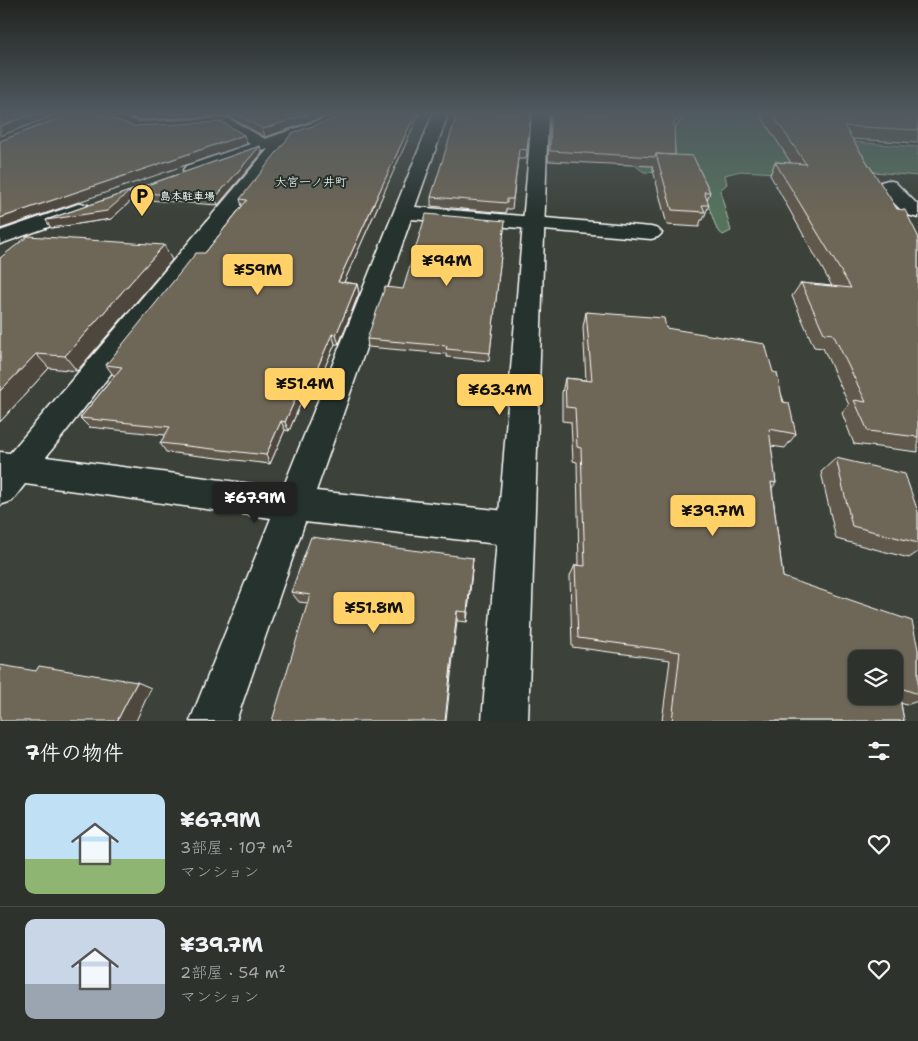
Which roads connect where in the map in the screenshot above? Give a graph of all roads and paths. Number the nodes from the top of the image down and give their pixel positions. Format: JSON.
{"nodes":[{"id":1,"x":252,"y":148,"type":"edge"},
{"id":2,"x":278,"y":148,"type":"edge"},
{"id":3,"x":428,"y":148,"type":"edge"},
{"id":4,"x":538,"y":148,"type":"edge"},
{"id":5,"x":174,"y":176,"type":"edge"},
{"id":6,"x":888,"y":186,"type":"dead end"},
{"id":7,"x":101,"y":202,"type":"edge"},
{"id":8,"x":404,"y":212,"type":"junction"},
{"id":9,"x":918,"y":212,"type":"edge"},
{"id":10,"x":534,"y":224,"type":"junction"},
{"id":11,"x":651,"y":233,"type":"dead end"},
{"id":12,"x":0,"y":238,"type":"edge"},
{"id":13,"x":6,"y":475,"type":"edge"},
{"id":14,"x":294,"y":505,"type":"junction"},
{"id":15,"x":515,"y":529,"type":"junction"},
{"id":16,"x":213,"y":721,"type":"edge"},
{"id":17,"x":505,"y":721,"type":"edge"}],
"edges":[{"from":1,"to":5,"type":"street"},
{"from":2,"to":13,"type":"street"},
{"from":3,"to":8,"type":"street"},
{"from":4,"to":10,"type":"street"},
{"from":6,"to":9,"type":"street"},
{"from":7,"to":12,"type":"street"},
{"from":8,"to":10,"type":"street"},
{"from":8,"to":14,"type":"street"},
{"from":10,"to":11,"type":"street"},
{"from":10,"to":15,"type":"street"},
{"from":13,"to":14,"type":"street"},
{"from":14,"to":15,"type":"street"},
{"from":14,"to":16,"type":"street"},
{"from":15,"to":17,"type":"street"}]}
